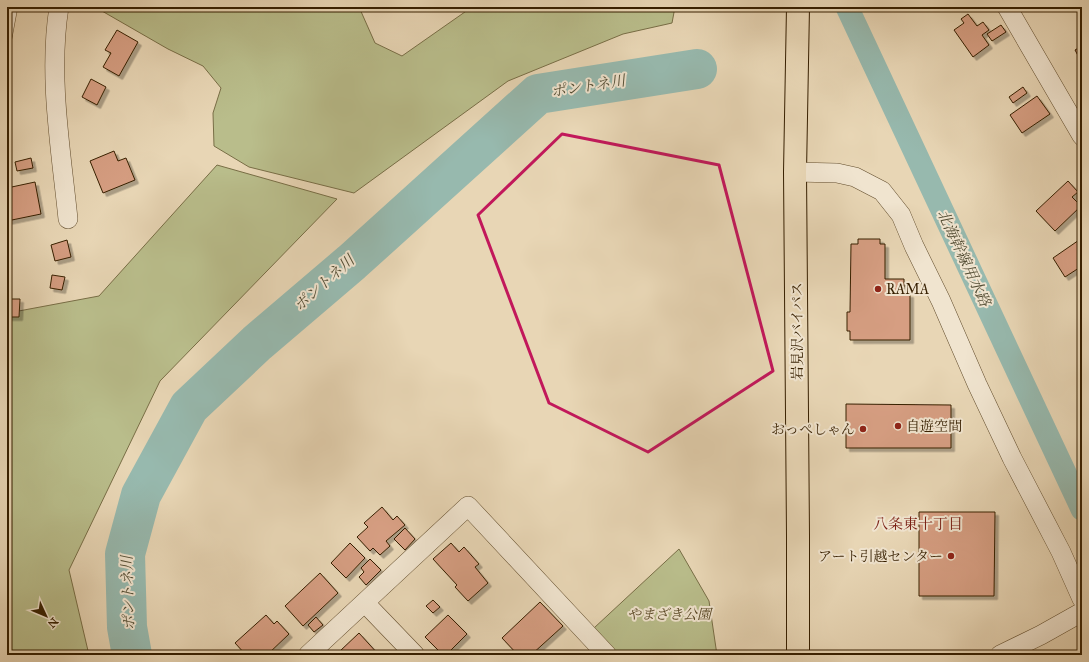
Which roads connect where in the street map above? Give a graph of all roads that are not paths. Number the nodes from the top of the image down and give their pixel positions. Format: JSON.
{"nodes":[{"id":1,"x":13,"y":7,"type":"edge"},
{"id":2,"x":58,"y":7,"type":"edge"},
{"id":3,"x":798,"y":7,"type":"edge"},
{"id":4,"x":1007,"y":7,"type":"edge"},
{"id":5,"x":9,"y":19,"type":"edge"},
{"id":6,"x":7,"y":39,"type":"edge"},
{"id":7,"x":1082,"y":136,"type":"edge"},
{"id":8,"x":796,"y":172,"type":"junction"},
{"id":9,"x":68,"y":219,"type":"dead end"},
{"id":10,"x":1082,"y":599,"type":"edge"},
{"id":11,"x":365,"y":603,"type":"junction"},
{"id":12,"x":1082,"y":612,"type":"edge"},
{"id":13,"x":308,"y":655,"type":"edge"},
{"id":14,"x":415,"y":655,"type":"edge"},
{"id":15,"x":607,"y":655,"type":"edge"},
{"id":16,"x":798,"y":655,"type":"edge"},
{"id":17,"x":1000,"y":655,"type":"edge"}],
"edges":[{"from":1,"to":5,"type":"lane"},
{"from":2,"to":9,"type":"street"},
{"from":3,"to":8,"type":"highway","name":"岩見沢バイパス"},
{"from":4,"to":7,"type":"street"},
{"from":5,"to":6,"type":"lane"},
{"from":8,"to":10,"type":"street"},
{"from":8,"to":16,"type":"highway","name":"岩見沢バイパス"},
{"from":11,"to":13,"type":"street"},
{"from":11,"to":14,"type":"street"},
{"from":11,"to":15,"type":"street"},
{"from":12,"to":17,"type":"street"}]}
